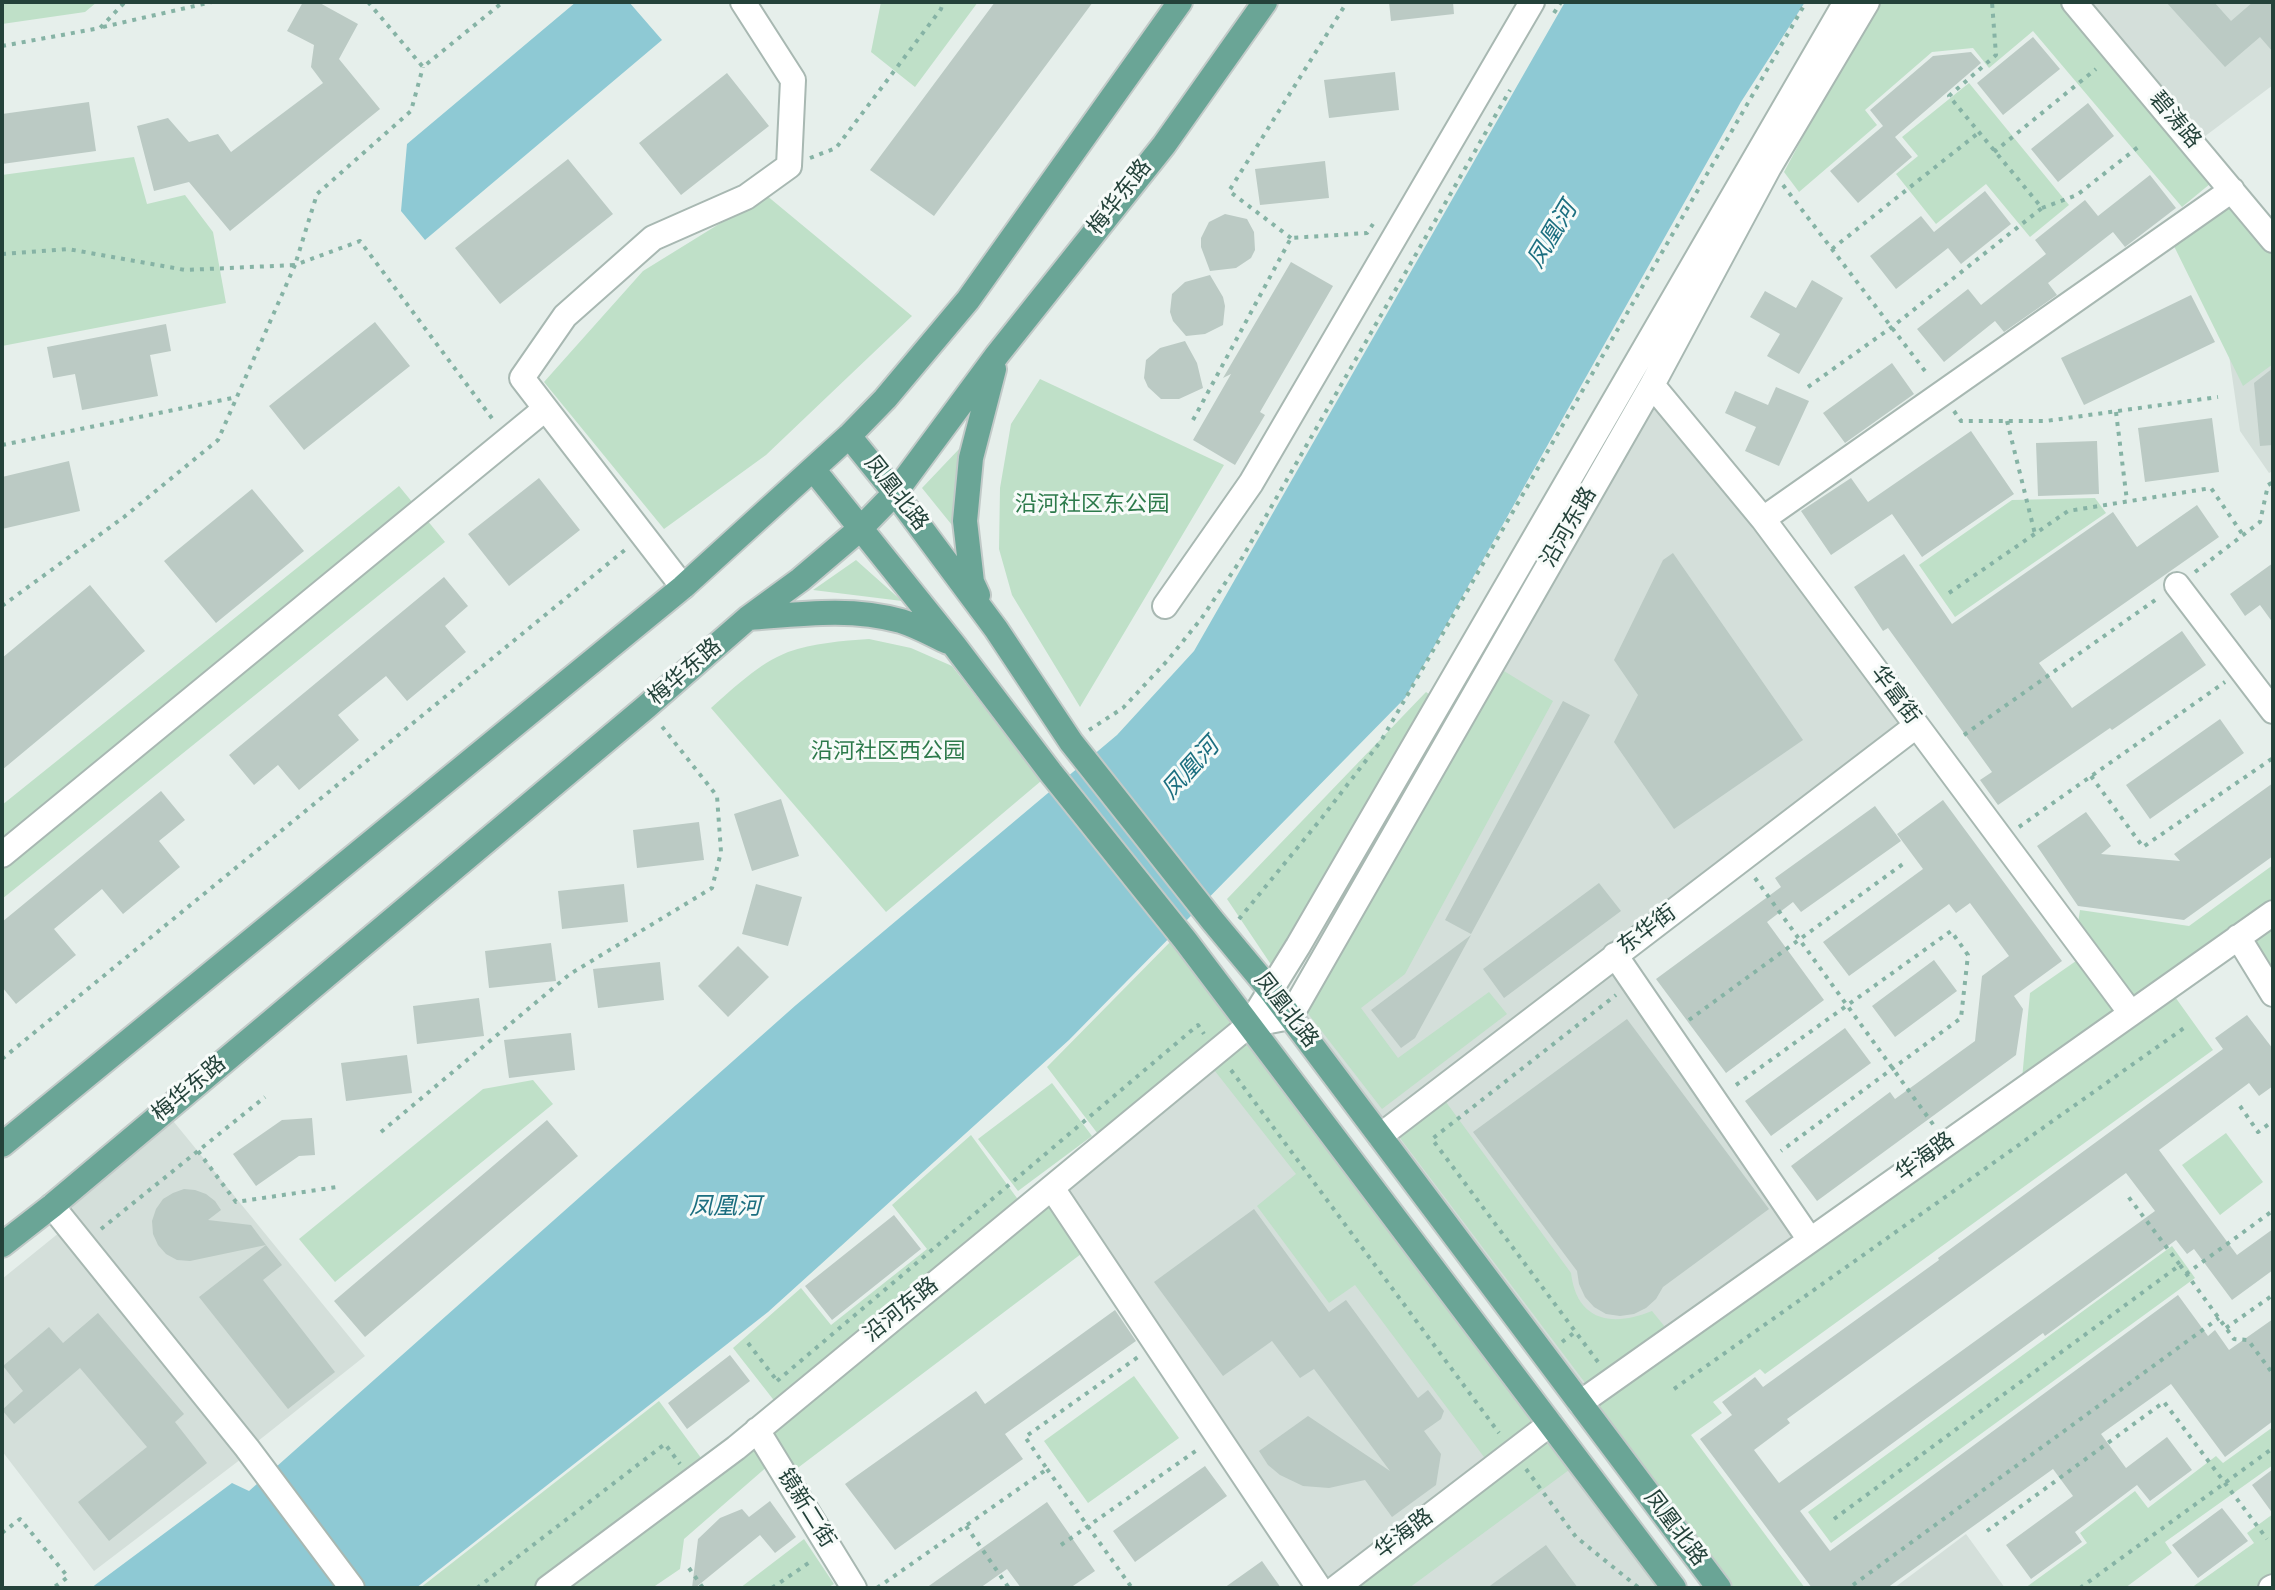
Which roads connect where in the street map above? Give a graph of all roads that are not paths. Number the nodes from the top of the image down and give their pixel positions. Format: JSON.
{"nodes":[{"id":1,"x":743,"y":2,"type":"edge"},
{"id":2,"x":1180,"y":2,"type":"edge"},
{"id":3,"x":1265,"y":2,"type":"edge"},
{"id":4,"x":1532,"y":2,"type":"edge"},
{"id":5,"x":1846,"y":2,"type":"edge"},
{"id":6,"x":1867,"y":2,"type":"edge"},
{"id":7,"x":2074,"y":2,"type":"edge"},
{"id":8,"x":2232,"y":190,"type":"junction"},
{"id":9,"x":2273,"y":240,"type":"edge"},
{"id":10,"x":997,"y":355,"type":"junction"},
{"id":11,"x":1652,"y":385,"type":"junction"},
{"id":12,"x":545,"y":409,"type":"junction"},
{"id":13,"x":849,"y":436,"type":"junction"},
{"id":14,"x":813,"y":469,"type":"junction"},
{"id":15,"x":895,"y":493,"type":"junction"},
{"id":16,"x":1763,"y":519,"type":"junction"},
{"id":17,"x":860,"y":529,"type":"junction"},
{"id":18,"x":2177,"y":585,"type":"road end"},
{"id":19,"x":683,"y":587,"type":"junction"},
{"id":20,"x":1165,"y":606,"type":"dead end"},
{"id":21,"x":748,"y":618,"type":"junction"},
{"id":22,"x":996,"y":629,"type":"junction"},
{"id":23,"x":954,"y":645,"type":"junction"},
{"id":24,"x":2273,"y":711,"type":"edge"},
{"id":25,"x":1916,"y":726,"type":"junction"},
{"id":26,"x":2,"y":855,"type":"edge"},
{"id":27,"x":2273,"y":913,"type":"edge"},
{"id":28,"x":2238,"y":937,"type":"junction"},
{"id":29,"x":1615,"y":955,"type":"junction"},
{"id":30,"x":1271,"y":991,"type":"junction"},
{"id":31,"x":2273,"y":994,"type":"edge"},
{"id":32,"x":2130,"y":1012,"type":"junction"},
{"id":33,"x":1290,"y":1017,"type":"junction"},
{"id":34,"x":1249,"y":1025,"type":"junction"},
{"id":35,"x":1380,"y":1136,"type":"junction"},
{"id":36,"x":2,"y":1145,"type":"edge"},
{"id":37,"x":1052,"y":1188,"type":"junction"},
{"id":38,"x":52,"y":1206,"type":"junction"},
{"id":39,"x":1810,"y":1240,"type":"junction"},
{"id":40,"x":2,"y":1245,"type":"edge"},
{"id":41,"x":1580,"y":1403,"type":"junction"},
{"id":42,"x":1550,"y":1424,"type":"junction"},
{"id":43,"x":757,"y":1430,"type":"junction"},
{"id":44,"x":352,"y":1588,"type":"edge"},
{"id":45,"x":548,"y":1588,"type":"edge"},
{"id":46,"x":854,"y":1588,"type":"edge"},
{"id":47,"x":1319,"y":1588,"type":"edge"},
{"id":48,"x":1336,"y":1588,"type":"edge"},
{"id":49,"x":1674,"y":1588,"type":"edge"},
{"id":50,"x":1719,"y":1588,"type":"edge"}],
"edges":[{"from":1,"to":12,"type":"street"},
{"from":2,"to":13,"type":"main road"},
{"from":3,"to":10,"type":"main road","name":"梅华东路"},
{"from":4,"to":20,"type":"street"},
{"from":5,"to":30,"type":"street","name":"沿河东路"},
{"from":6,"to":11,"type":"street","name":"沿河东路"},
{"from":7,"to":8,"type":"street","name":"碧涛路"},
{"from":8,"to":9,"type":"street","name":"碧涛路"},
{"from":8,"to":16,"type":"street"},
{"from":10,"to":15,"type":"main road","name":"梅华东路"},
{"from":10,"to":22,"type":"main road"},
{"from":11,"to":16,"type":"street","name":"华富街"},
{"from":11,"to":33,"type":"street","name":"沿河东路"},
{"from":12,"to":19,"type":"street"},
{"from":12,"to":26,"type":"street"},
{"from":13,"to":14,"type":"main road"},
{"from":13,"to":15,"type":"main road","name":"凤凰北路"},
{"from":14,"to":17,"type":"main road","name":"凤凰北路"},
{"from":14,"to":19,"type":"main road"},
{"from":15,"to":17,"type":"main road","name":"梅华东路"},
{"from":15,"to":22,"type":"main road","name":"凤凰北路"},
{"from":16,"to":25,"type":"street","name":"华富街"},
{"from":17,"to":21,"type":"main road","name":"梅华东路"},
{"from":17,"to":23,"type":"main road","name":"凤凰北路"},
{"from":18,"to":24,"type":"street"},
{"from":19,"to":36,"type":"main road"},
{"from":21,"to":23,"type":"main road"},
{"from":21,"to":38,"type":"main road","name":"梅华东路"},
{"from":22,"to":30,"type":"main road","name":"凤凰北路"},
{"from":23,"to":34,"type":"main road","name":"凤凰北路"},
{"from":25,"to":29,"type":"street","name":"东华街"},
{"from":25,"to":32,"type":"street","name":"华富街"},
{"from":27,"to":28,"type":"street","name":"华海路"},
{"from":28,"to":31,"type":"street"},
{"from":28,"to":32,"type":"street","name":"华海路"},
{"from":29,"to":35,"type":"street","name":"东华街"},
{"from":29,"to":39,"type":"street"},
{"from":30,"to":33,"type":"main road","name":"凤凰北路"},
{"from":30,"to":34,"type":"street","name":"沿河东路"},
{"from":32,"to":39,"type":"street","name":"华海路"},
{"from":33,"to":34,"type":"street","name":"沿河东路"},
{"from":33,"to":35,"type":"main road","name":"凤凰北路"},
{"from":34,"to":37,"type":"street","name":"沿河东路"},
{"from":34,"to":42,"type":"main road","name":"凤凰北路"},
{"from":35,"to":41,"type":"main road","name":"凤凰北路"},
{"from":37,"to":43,"type":"street","name":"沿河东路"},
{"from":37,"to":47,"type":"street"},
{"from":38,"to":40,"type":"main road","name":"梅华东路"},
{"from":38,"to":44,"type":"street"},
{"from":39,"to":41,"type":"street","name":"华海路"},
{"from":41,"to":50,"type":"main road","name":"凤凰北路"},
{"from":42,"to":48,"type":"street","name":"华海路"},
{"from":42,"to":49,"type":"main road","name":"凤凰北路"},
{"from":43,"to":45,"type":"street","name":"沿河东路"},
{"from":43,"to":46,"type":"street","name":"镜新二街"}]}
